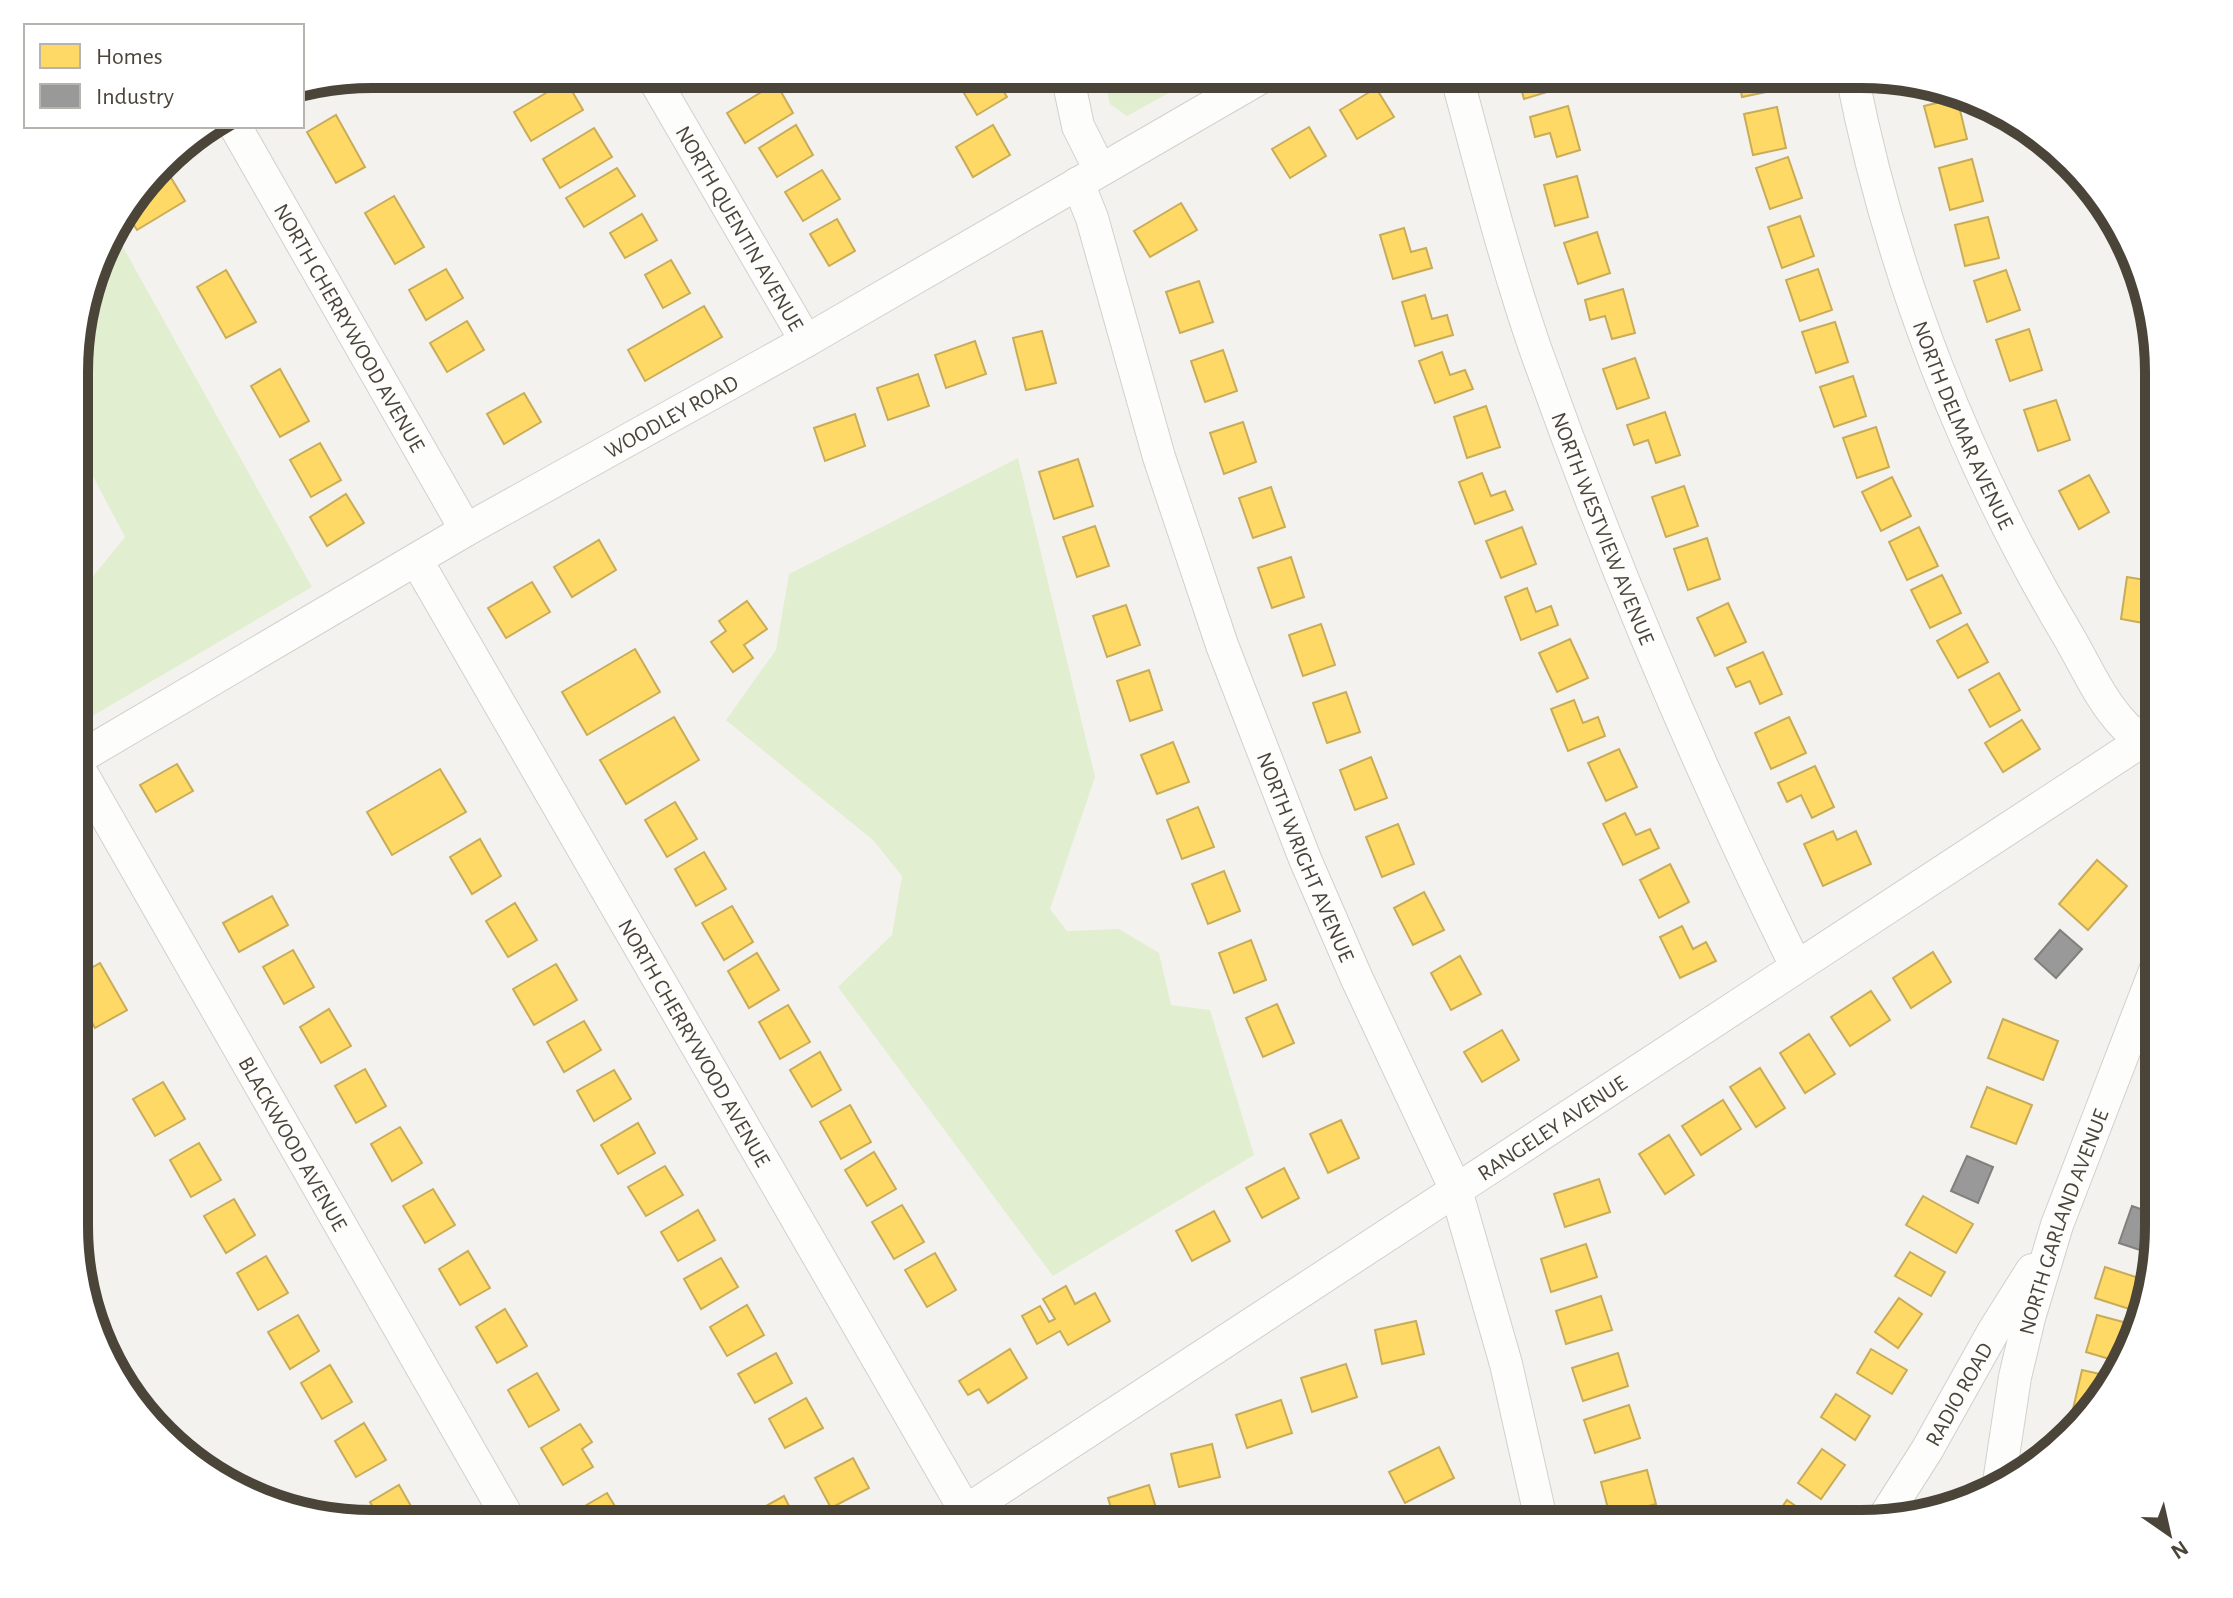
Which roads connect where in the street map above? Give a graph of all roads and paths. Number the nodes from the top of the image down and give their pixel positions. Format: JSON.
{"nodes":[{"id":1,"x":659,"y":88,"type":"edge"},
{"id":2,"x":1070,"y":88,"type":"edge"},
{"id":3,"x":1243,"y":88,"type":"edge"},
{"id":4,"x":1460,"y":88,"type":"edge"},
{"id":5,"x":1855,"y":88,"type":"edge"},
{"id":6,"x":236,"y":128,"type":"edge"},
{"id":7,"x":1089,"y":176,"type":"junction"},
{"id":8,"x":806,"y":341,"type":"junction"},
{"id":9,"x":466,"y":530,"type":"junction"},
{"id":10,"x":417,"y":561,"type":"junction"},
{"id":11,"x":2144,"y":737,"type":"edge"},
{"id":12,"x":2144,"y":746,"type":"edge"},
{"id":13,"x":88,"y":755,"type":"edge"},
{"id":14,"x":88,"y":782,"type":"edge"},
{"id":15,"x":1796,"y":966,"type":"junction"},
{"id":16,"x":2145,"y":997,"type":"edge"},
{"id":17,"x":1456,"y":1190,"type":"junction"},
{"id":18,"x":2057,"y":1225,"type":"junction"},
{"id":19,"x":2000,"y":1473,"type":"edge"},
{"id":20,"x":1893,"y":1508,"type":"edge"},
{"id":21,"x":504,"y":1510,"type":"edge"},
{"id":22,"x":958,"y":1510,"type":"edge"},
{"id":23,"x":977,"y":1510,"type":"edge"},
{"id":24,"x":1539,"y":1510,"type":"edge"}],
"edges":[{"from":1,"to":8,"type":"street","name":"NORTH QUENTIN AVENUE"},
{"from":2,"to":7,"type":"street","name":"NORTH WRIGHT AVENUE"},
{"from":3,"to":7,"type":"street","name":"WOODLEY ROAD"},
{"from":4,"to":15,"type":"street","name":"NORTH WESTVIEW AVENUE"},
{"from":5,"to":11,"type":"street","name":"NORTH DELMAR AVENUE"},
{"from":6,"to":9,"type":"street","name":"NORTH CHERRYWOOD AVENUE"},
{"from":7,"to":8,"type":"street","name":"WOODLEY ROAD"},
{"from":7,"to":17,"type":"street","name":"NORTH WRIGHT AVENUE"},
{"from":8,"to":9,"type":"street","name":"WOODLEY ROAD"},
{"from":9,"to":10,"type":"street","name":"WOODLEY ROAD"},
{"from":10,"to":13,"type":"street","name":"WOODLEY ROAD"},
{"from":10,"to":22,"type":"street","name":"NORTH CHERRYWOOD AVENUE"},
{"from":12,"to":15,"type":"street","name":"RANGELEY AVENUE"},
{"from":14,"to":21,"type":"street","name":"BLACKWOOD AVENUE"},
{"from":15,"to":17,"type":"street","name":"RANGELEY AVENUE"},
{"from":16,"to":18,"type":"street","name":"NORTH GARLAND AVENUE"},
{"from":17,"to":23,"type":"street","name":"RANGELEY AVENUE"},
{"from":17,"to":24,"type":"street","name":"NORTH WRIGHT AVENUE"},
{"from":18,"to":19,"type":"street","name":"NORTH GARLAND AVENUE"},
{"from":18,"to":20,"type":"street","name":"RADIO ROAD"}]}
